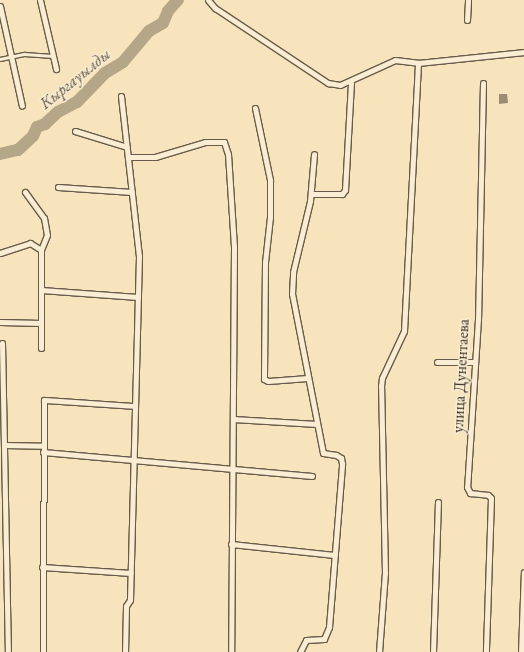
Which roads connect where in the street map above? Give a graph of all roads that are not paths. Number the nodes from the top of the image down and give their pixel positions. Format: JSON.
{"nodes":[{"id":1,"x":40,"y":0,"type":"edge"},
{"id":2,"x":208,"y":0,"type":"edge"},
{"id":3,"x":468,"y":0,"type":"edge"},
{"id":4,"x":0,"y":6,"type":"edge"},
{"id":5,"x":467,"y":20,"type":"dead end"},
{"id":6,"x":524,"y":52,"type":"edge"},
{"id":7,"x":11,"y":56,"type":"junction"},
{"id":8,"x":53,"y":56,"type":"junction"},
{"id":9,"x":0,"y":59,"type":"edge"},
{"id":10,"x":418,"y":63,"type":"junction"},
{"id":11,"x":56,"y":69,"type":"dead end"},
{"id":12,"x":351,"y":81,"type":"junction"},
{"id":13,"x":484,"y":83,"type":"dead end"},
{"id":14,"x":121,"y":96,"type":"dead end"},
{"id":15,"x":22,"y":106,"type":"dead end"},
{"id":16,"x":255,"y":108,"type":"dead end"},
{"id":17,"x":75,"y":131,"type":"dead end"},
{"id":18,"x":127,"y":147,"type":"junction"},
{"id":19,"x":314,"y":154,"type":"dead end"},
{"id":20,"x":128,"y":157,"type":"junction"},
{"id":21,"x":58,"y":187,"type":"dead end"},
{"id":22,"x":26,"y":192,"type":"dead end"},
{"id":23,"x":132,"y":192,"type":"junction"},
{"id":24,"x":311,"y":194,"type":"junction"},
{"id":25,"x":41,"y":250,"type":"junction"},
{"id":26,"x":0,"y":253,"type":"edge"},
{"id":27,"x":40,"y":290,"type":"junction"},
{"id":28,"x":138,"y":297,"type":"junction"},
{"id":29,"x":0,"y":322,"type":"edge"},
{"id":30,"x":40,"y":323,"type":"junction"},
{"id":31,"x":2,"y":343,"type":"dead end"},
{"id":32,"x":40,"y":348,"type":"dead end"},
{"id":33,"x":437,"y":362,"type":"dead end"},
{"id":34,"x":475,"y":362,"type":"junction"},
{"id":35,"x":308,"y":378,"type":"junction"},
{"id":36,"x":134,"y":406,"type":"junction"},
{"id":37,"x":233,"y":419,"type":"junction"},
{"id":38,"x":317,"y":424,"type":"junction"},
{"id":39,"x":4,"y":445,"type":"junction"},
{"id":40,"x":43,"y":449,"type":"junction"},
{"id":41,"x":133,"y":461,"type":"junction"},
{"id":42,"x":233,"y":470,"type":"junction"},
{"id":43,"x":312,"y":476,"type":"dead end"},
{"id":44,"x":3,"y":485,"type":"edge"},
{"id":45,"x":438,"y":502,"type":"dead end"},
{"id":46,"x":231,"y":544,"type":"junction"},
{"id":47,"x":334,"y":555,"type":"junction"},
{"id":48,"x":42,"y":567,"type":"junction"},
{"id":49,"x":524,"y":572,"type":"edge"},
{"id":50,"x":131,"y":574,"type":"junction"},
{"id":51,"x":8,"y":652,"type":"edge"},
{"id":52,"x":43,"y":652,"type":"edge"},
{"id":53,"x":125,"y":652,"type":"edge"},
{"id":54,"x":231,"y":652,"type":"edge"},
{"id":55,"x":300,"y":652,"type":"edge"},
{"id":56,"x":380,"y":652,"type":"edge"},
{"id":57,"x":433,"y":652,"type":"edge"},
{"id":58,"x":486,"y":652,"type":"edge"},
{"id":59,"x":521,"y":652,"type":"edge"}],
"edges":[{"from":1,"to":8,"type":"street"},
{"from":2,"to":12,"type":"street"},
{"from":3,"to":5,"type":"street"},
{"from":4,"to":7,"type":"street"},
{"from":6,"to":10,"type":"street"},
{"from":7,"to":8,"type":"lane"},
{"from":7,"to":9,"type":"lane"},
{"from":7,"to":15,"type":"street"},
{"from":8,"to":11,"type":"street"},
{"from":10,"to":12,"type":"street"},
{"from":10,"to":56,"type":"street"},
{"from":12,"to":24,"type":"street"},
{"from":13,"to":34,"type":"street","name":"улица Дунентаева"},
{"from":14,"to":18,"type":"street"},
{"from":16,"to":35,"type":"street"},
{"from":17,"to":18,"type":"street"},
{"from":18,"to":20,"type":"street"},
{"from":19,"to":24,"type":"street"},
{"from":20,"to":23,"type":"street"},
{"from":20,"to":37,"type":"street"},
{"from":21,"to":23,"type":"street"},
{"from":22,"to":25,"type":"street"},
{"from":23,"to":28,"type":"street"},
{"from":24,"to":35,"type":"street"},
{"from":25,"to":26,"type":"street"},
{"from":25,"to":27,"type":"street"},
{"from":27,"to":28,"type":"street"},
{"from":27,"to":30,"type":"street"},
{"from":28,"to":36,"type":"street"},
{"from":29,"to":30,"type":"street"},
{"from":30,"to":32,"type":"street"},
{"from":31,"to":39,"type":"street"},
{"from":33,"to":34,"type":"street"},
{"from":34,"to":58,"type":"street","name":"улица Дунентаева"},
{"from":35,"to":38,"type":"street"},
{"from":36,"to":40,"type":"street"},
{"from":36,"to":41,"type":"street"},
{"from":37,"to":38,"type":"street"},
{"from":37,"to":42,"type":"street"},
{"from":38,"to":47,"type":"street"},
{"from":39,"to":40,"type":"street"},
{"from":39,"to":44,"type":"street"},
{"from":40,"to":41,"type":"street"},
{"from":40,"to":48,"type":"street"},
{"from":41,"to":42,"type":"street"},
{"from":41,"to":50,"type":"street"},
{"from":42,"to":43,"type":"street"},
{"from":42,"to":46,"type":"street"},
{"from":44,"to":51,"type":"street"},
{"from":45,"to":57,"type":"street"},
{"from":46,"to":47,"type":"street"},
{"from":46,"to":54,"type":"street"},
{"from":47,"to":55,"type":"street"},
{"from":48,"to":50,"type":"street"},
{"from":48,"to":52,"type":"street"},
{"from":49,"to":59,"type":"street"},
{"from":50,"to":53,"type":"street"}]}
